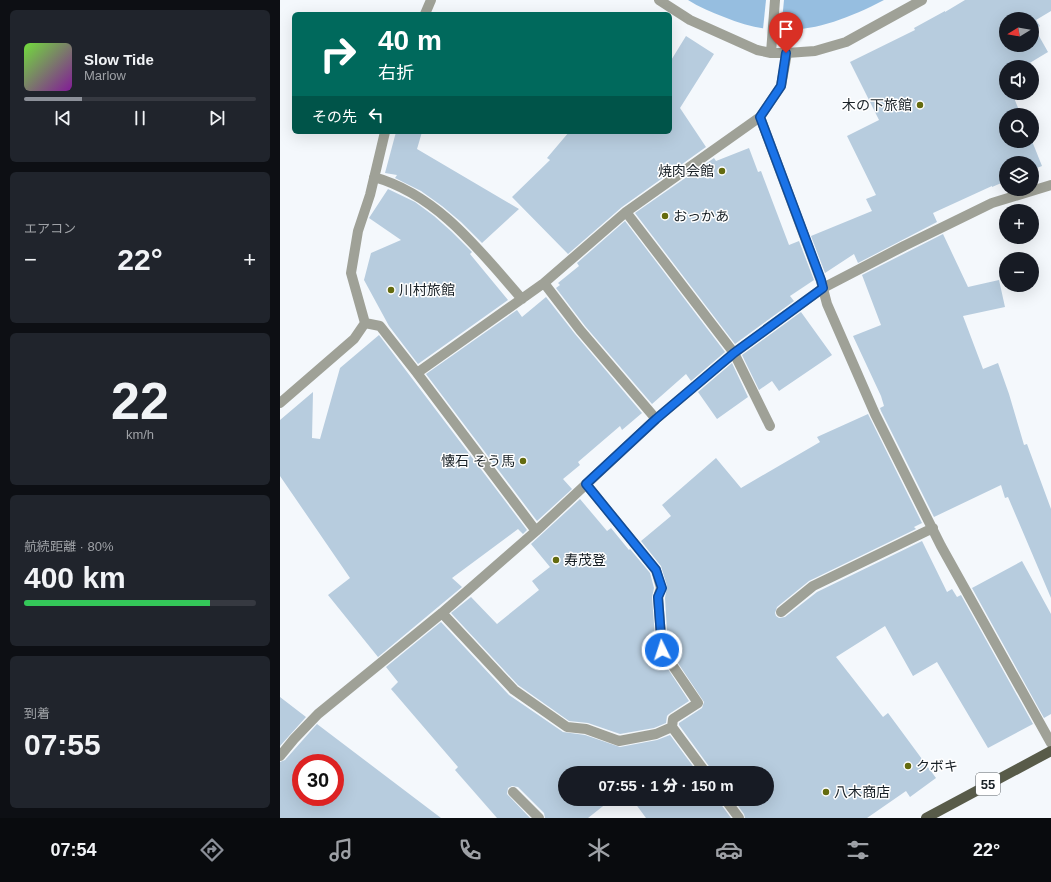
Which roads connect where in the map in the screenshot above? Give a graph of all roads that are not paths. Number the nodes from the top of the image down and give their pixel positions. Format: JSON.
{"nodes":[{"id":1,"x":431,"y":0,"type":"edge"},
{"id":2,"x":659,"y":0,"type":"edge"},
{"id":3,"x":775,"y":0,"type":"edge"},
{"id":4,"x":922,"y":0,"type":"edge"},
{"id":5,"x":425,"y":12,"type":"edge"},
{"id":6,"x":771,"y":53,"type":"junction"},
{"id":7,"x":786,"y":53,"type":"junction"},
{"id":8,"x":760,"y":117,"type":"junction"},
{"id":9,"x":385,"y":134,"type":"edge"},
{"id":10,"x":374,"y":177,"type":"junction"},
{"id":11,"x":1051,"y":185,"type":"edge"},
{"id":12,"x":626,"y":212,"type":"junction"},
{"id":13,"x":544,"y":284,"type":"junction"},
{"id":14,"x":823,"y":288,"type":"junction"},
{"id":15,"x":522,"y":299,"type":"junction"},
{"id":16,"x":365,"y":323,"type":"junction"},
{"id":17,"x":734,"y":353,"type":"junction"},
{"id":18,"x":417,"y":373,"type":"junction"},
{"id":19,"x":280,"y":403,"type":"edge"},
{"id":20,"x":656,"y":419,"type":"junction"},
{"id":21,"x":770,"y":426,"type":"dead end"},
{"id":22,"x":586,"y":484,"type":"junction"},
{"id":23,"x":932,"y":528,"type":"junction"},
{"id":24,"x":536,"y":532,"type":"junction"},
{"id":25,"x":781,"y":612,"type":"dead end"},
{"id":26,"x":442,"y":613,"type":"junction"},
{"id":27,"x":672,"y":727,"type":"junction"},
{"id":28,"x":1051,"y":743,"type":"edge"},
{"id":29,"x":1051,"y":751,"type":"edge"},
{"id":30,"x":280,"y":756,"type":"edge"},
{"id":31,"x":701,"y":766,"type":"edge"},
{"id":32,"x":513,"y":792,"type":"dead end"},
{"id":33,"x":730,"y":806,"type":"edge"},
{"id":34,"x":539,"y":818,"type":"edge"},
{"id":35,"x":739,"y":818,"type":"edge"},
{"id":36,"x":926,"y":818,"type":"edge"}],
"edges":[{"from":1,"to":5,"type":"street"},
{"from":2,"to":6,"type":"street"},
{"from":3,"to":6,"type":"street"},
{"from":4,"to":7,"type":"street"},
{"from":6,"to":7,"type":"street"},
{"from":7,"to":8,"type":"street"},
{"from":8,"to":12,"type":"street"},
{"from":8,"to":14,"type":"street"},
{"from":9,"to":10,"type":"street"},
{"from":10,"to":15,"type":"street"},
{"from":10,"to":16,"type":"street"},
{"from":11,"to":14,"type":"street"},
{"from":12,"to":13,"type":"street"},
{"from":12,"to":17,"type":"street"},
{"from":13,"to":15,"type":"street"},
{"from":13,"to":20,"type":"street"},
{"from":14,"to":17,"type":"street"},
{"from":14,"to":23,"type":"street"},
{"from":15,"to":18,"type":"street"},
{"from":16,"to":18,"type":"street"},
{"from":16,"to":19,"type":"street"},
{"from":17,"to":20,"type":"street"},
{"from":17,"to":21,"type":"street"},
{"from":18,"to":24,"type":"street"},
{"from":20,"to":22,"type":"street"},
{"from":22,"to":24,"type":"street"},
{"from":22,"to":27,"type":"street"},
{"from":23,"to":25,"type":"street"},
{"from":23,"to":28,"type":"street"},
{"from":24,"to":26,"type":"street"},
{"from":26,"to":27,"type":"street"},
{"from":26,"to":30,"type":"street"},
{"from":27,"to":31,"type":"street"},
{"from":29,"to":36,"type":"main road","number":"55"},
{"from":32,"to":34,"type":"street"},
{"from":33,"to":35,"type":"street"}]}
